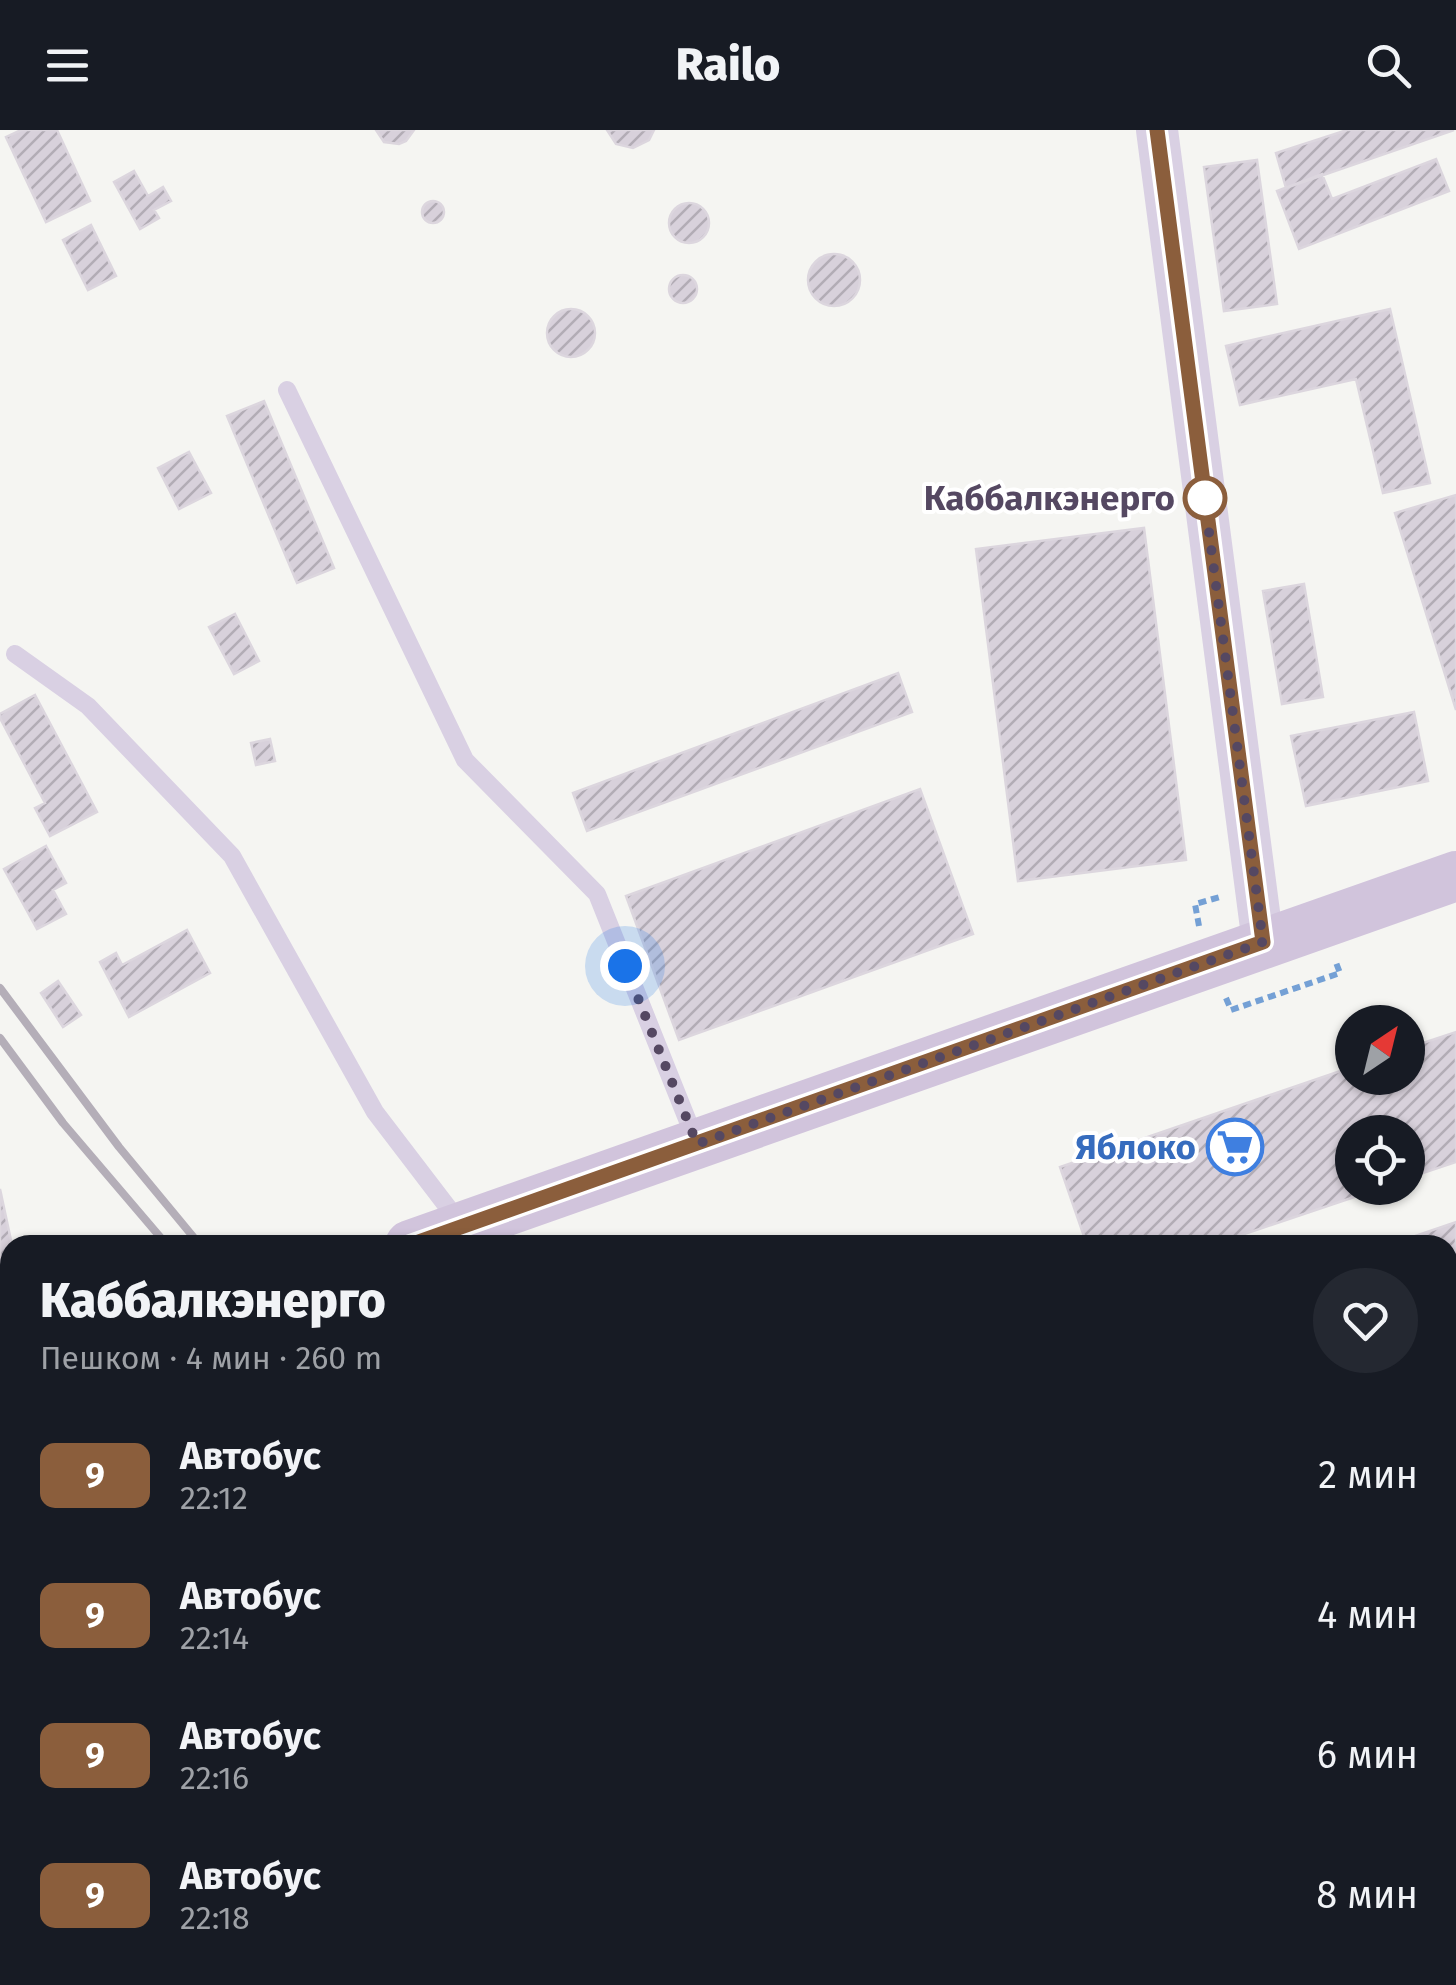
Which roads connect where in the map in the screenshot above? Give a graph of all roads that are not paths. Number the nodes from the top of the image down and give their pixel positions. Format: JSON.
{"nodes":[{"id":1,"x":1157,"y":130,"type":"edge"},
{"id":2,"x":287,"y":390,"type":"dead end"},
{"id":3,"x":14,"y":654,"type":"dead end"},
{"id":4,"x":1456,"y":876,"type":"edge"},
{"id":5,"x":1263,"y":942,"type":"junction"},
{"id":6,"x":697,"y":1144,"type":"junction"},
{"id":7,"x":462,"y":1226,"type":"junction"},
{"id":8,"x":437,"y":1235,"type":"edge"}],
"edges":[{"from":1,"to":5,"type":"street"},
{"from":2,"to":6,"type":"lane"},
{"from":3,"to":7,"type":"lane"},
{"from":4,"to":5,"type":"main road"},
{"from":5,"to":6,"type":"main road"},
{"from":6,"to":7,"type":"main road"},
{"from":7,"to":8,"type":"main road"}]}
